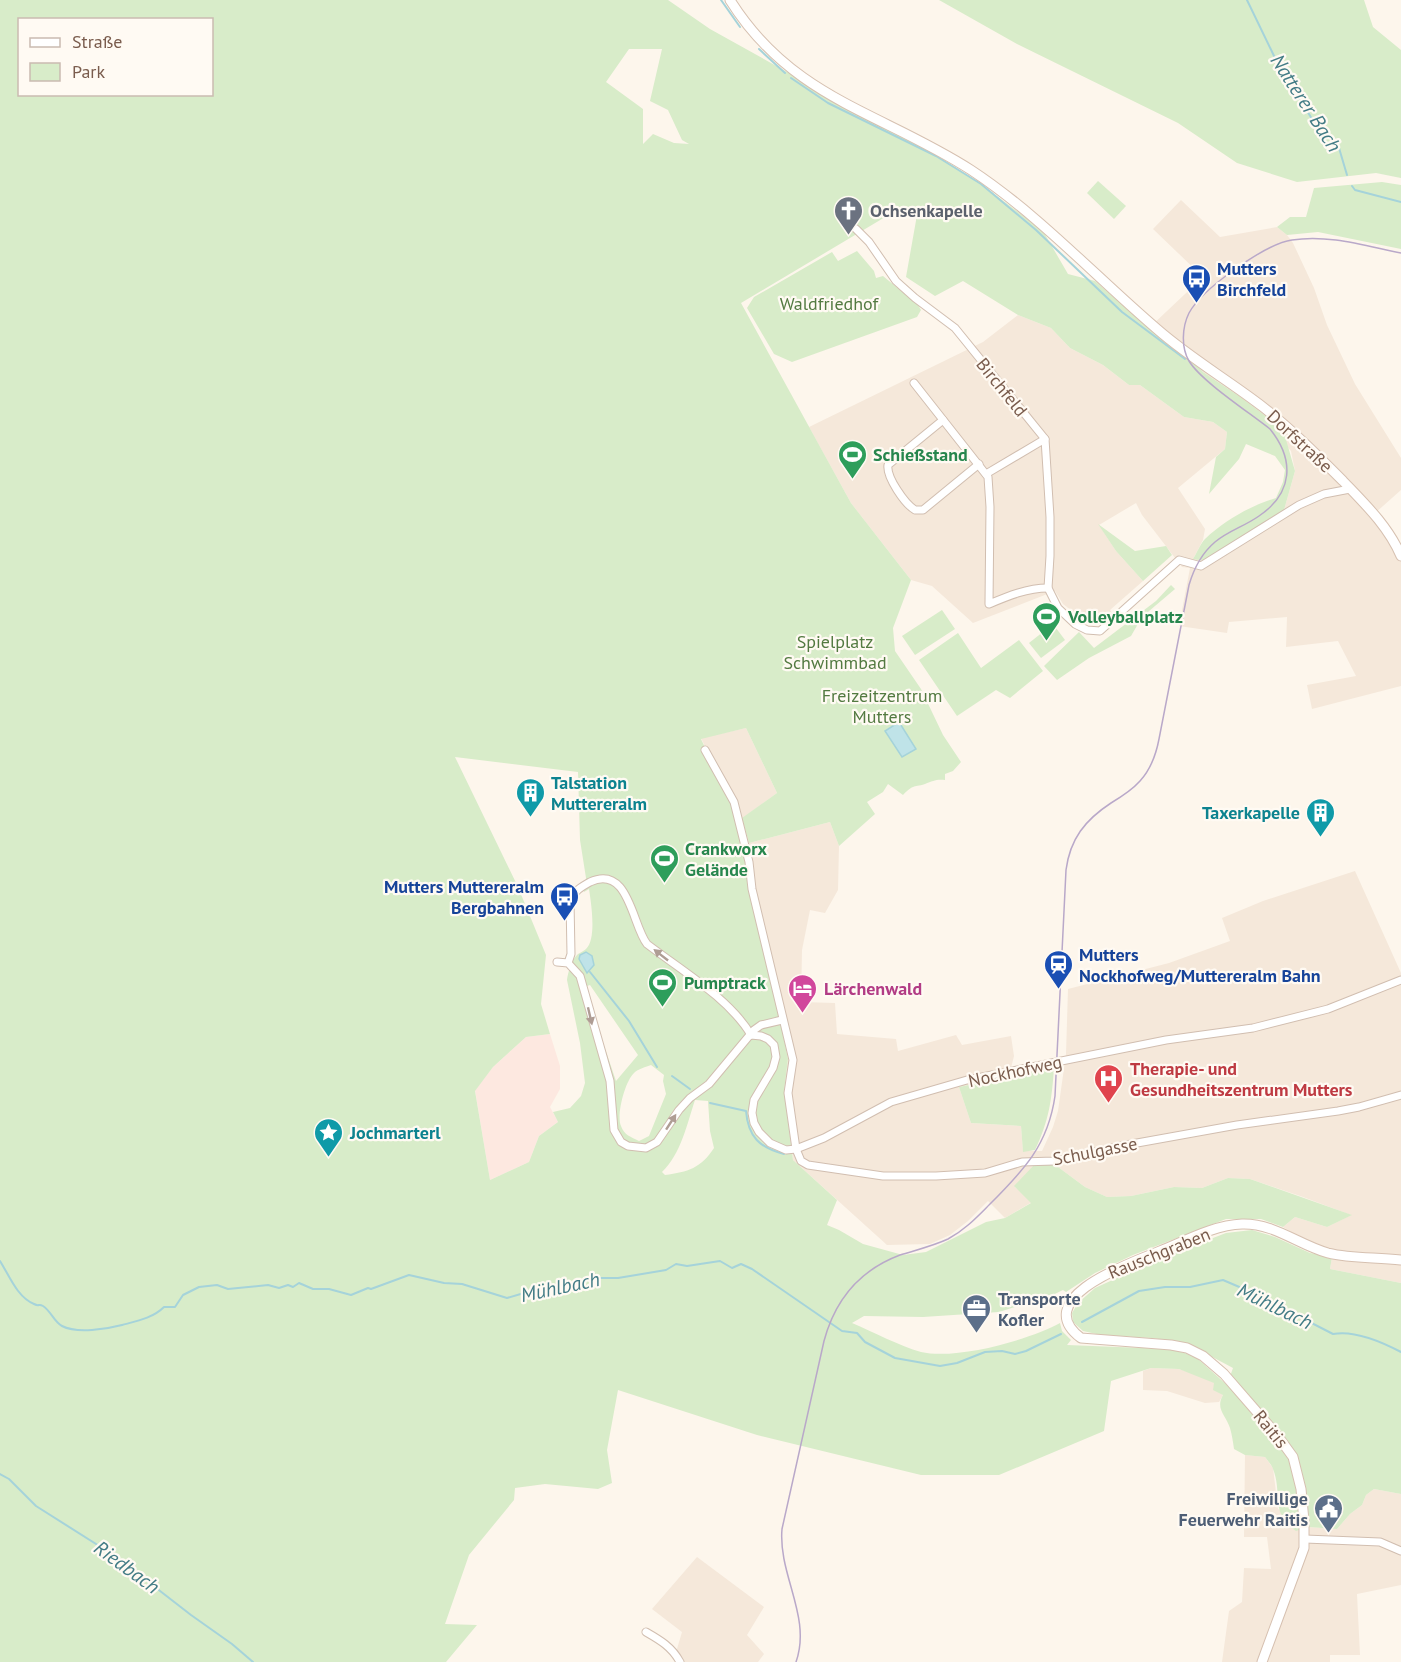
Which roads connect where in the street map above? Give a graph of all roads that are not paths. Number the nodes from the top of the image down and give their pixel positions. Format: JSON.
{"nodes":[{"id":1,"x":730,"y":0,"type":"edge"},
{"id":2,"x":856,"y":229,"type":"dead end"},
{"id":3,"x":914,"y":383,"type":"dead end"},
{"id":4,"x":943,"y":420,"type":"junction"},
{"id":5,"x":1045,"y":439,"type":"junction"},
{"id":6,"x":979,"y":464,"type":"junction"},
{"id":7,"x":986,"y":474,"type":"junction"},
{"id":8,"x":1350,"y":489,"type":"junction"},
{"id":9,"x":1401,"y":556,"type":"edge"},
{"id":10,"x":1048,"y":588,"type":"junction"},
{"id":11,"x":705,"y":750,"type":"dead end"},
{"id":12,"x":557,"y":962,"type":"dead end"},
{"id":13,"x":568,"y":963,"type":"junction"},
{"id":14,"x":1401,"y":980,"type":"edge"},
{"id":15,"x":782,"y":1020,"type":"junction"},
{"id":16,"x":751,"y":1035,"type":"junction"},
{"id":17,"x":1401,"y":1095,"type":"edge"},
{"id":18,"x":796,"y":1149,"type":"junction"},
{"id":19,"x":1401,"y":1260,"type":"edge"},
{"id":20,"x":1187,"y":1348,"type":"joint"},
{"id":21,"x":1305,"y":1539,"type":"junction"},
{"id":22,"x":1401,"y":1551,"type":"edge"},
{"id":23,"x":646,"y":1632,"type":"dead end"},
{"id":24,"x":680,"y":1662,"type":"edge"},
{"id":25,"x":1262,"y":1662,"type":"edge"}],
"edges":[{"from":1,"to":8,"type":"main road","name":"Dorfstraße"},
{"from":2,"to":5,"type":"street","name":"Birchfeld"},
{"from":3,"to":4,"type":"street"},
{"from":4,"to":6,"type":"street"},
{"from":4,"to":6,"type":"street"},
{"from":5,"to":7,"type":"street"},
{"from":5,"to":10,"type":"street"},
{"from":6,"to":7,"type":"street"},
{"from":7,"to":10,"type":"street"},
{"from":8,"to":9,"type":"main road","name":"Dorfstraße"},
{"from":8,"to":10,"type":"street"},
{"from":11,"to":15,"type":"street"},
{"from":12,"to":13,"type":"street"},
{"from":16,"to":13,"type":"street","one_way":true},
{"from":13,"to":16,"type":"street","one_way":true},
{"from":14,"to":18,"type":"street","name":"Nockhofweg"},
{"from":15,"to":16,"type":"street"},
{"from":15,"to":18,"type":"street"},
{"from":16,"to":18,"type":"street"},
{"from":17,"to":18,"type":"street","name":"Schulgasse"},
{"from":19,"to":20,"type":"main road","name":"Rauschgraben"},
{"from":20,"to":21,"type":"main road","name":"Raitis"},
{"from":21,"to":22,"type":"street"},
{"from":21,"to":25,"type":"main road","name":"Raitis"},
{"from":23,"to":24,"type":"street"}]}
